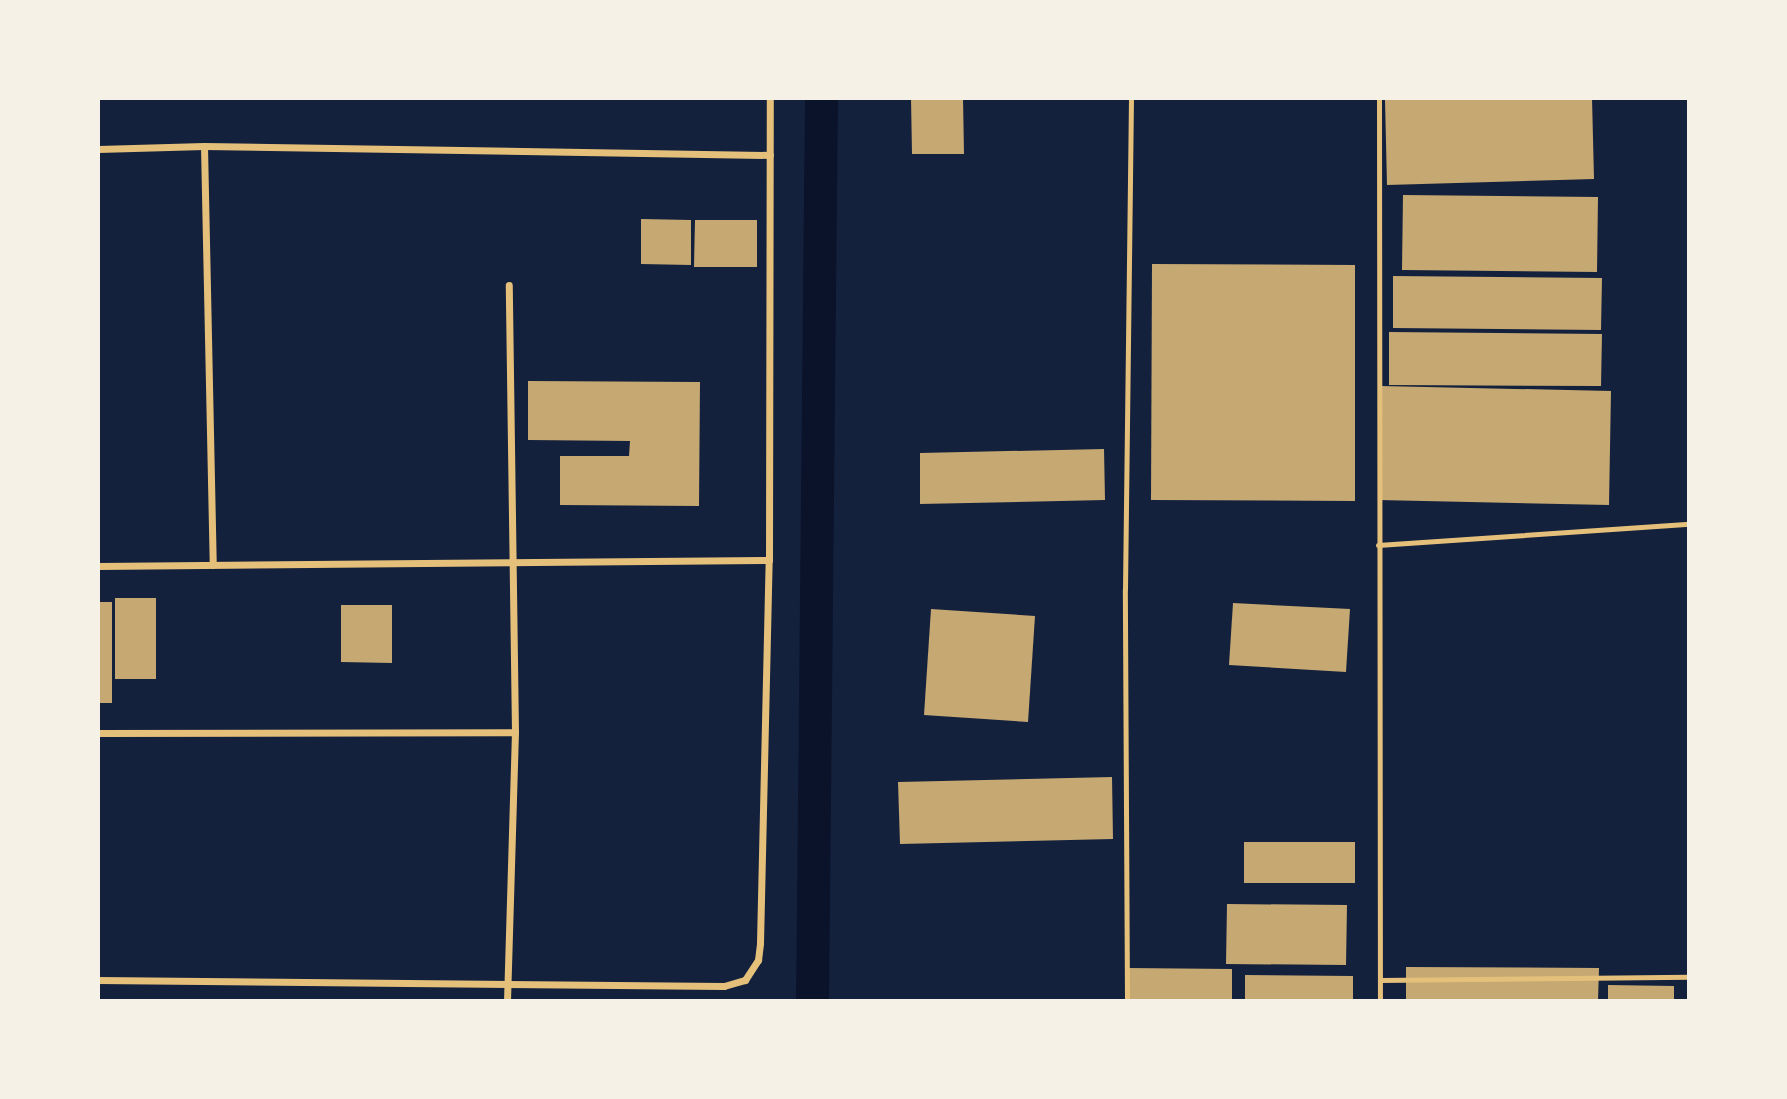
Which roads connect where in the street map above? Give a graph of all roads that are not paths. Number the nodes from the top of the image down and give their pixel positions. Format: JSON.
{"nodes":[{"id":1,"x":770,"y":98,"type":"edge"},
{"id":2,"x":1131,"y":98,"type":"edge"},
{"id":3,"x":1379,"y":98,"type":"edge"},
{"id":4,"x":204,"y":146,"type":"junction"},
{"id":5,"x":98,"y":149,"type":"edge"},
{"id":6,"x":770,"y":155,"type":"junction"},
{"id":7,"x":509,"y":285,"type":"dead end"},
{"id":8,"x":1689,"y":524,"type":"edge"},
{"id":9,"x":1378,"y":545,"type":"junction"},
{"id":10,"x":769,"y":561,"type":"junction"},
{"id":11,"x":511,"y":563,"type":"junction"},
{"id":12,"x":213,"y":565,"type":"junction"},
{"id":13,"x":98,"y":566,"type":"edge"},
{"id":14,"x":515,"y":732,"type":"junction"},
{"id":15,"x":98,"y":733,"type":"edge"},
{"id":16,"x":1689,"y":977,"type":"edge"},
{"id":17,"x":98,"y":980,"type":"edge"},
{"id":18,"x":1380,"y":980,"type":"junction"},
{"id":19,"x":508,"y":984,"type":"junction"},
{"id":20,"x":507,"y":1001,"type":"edge"},
{"id":21,"x":1126,"y":1001,"type":"edge"},
{"id":22,"x":1380,"y":1001,"type":"edge"}],
"edges":[{"from":1,"to":6,"type":"street"},
{"from":2,"to":21,"type":"lane"},
{"from":3,"to":9,"type":"lane"},
{"from":4,"to":5,"type":"street"},
{"from":4,"to":6,"type":"street"},
{"from":4,"to":12,"type":"street"},
{"from":6,"to":10,"type":"street"},
{"from":7,"to":11,"type":"street"},
{"from":8,"to":9,"type":"lane"},
{"from":9,"to":18,"type":"lane"},
{"from":10,"to":11,"type":"street"},
{"from":10,"to":19,"type":"street"},
{"from":11,"to":12,"type":"street"},
{"from":11,"to":14,"type":"street"},
{"from":12,"to":13,"type":"street"},
{"from":14,"to":15,"type":"street"},
{"from":14,"to":19,"type":"street"},
{"from":16,"to":18,"type":"lane"},
{"from":17,"to":19,"type":"street"},
{"from":18,"to":22,"type":"lane"},
{"from":19,"to":20,"type":"street"}]}
